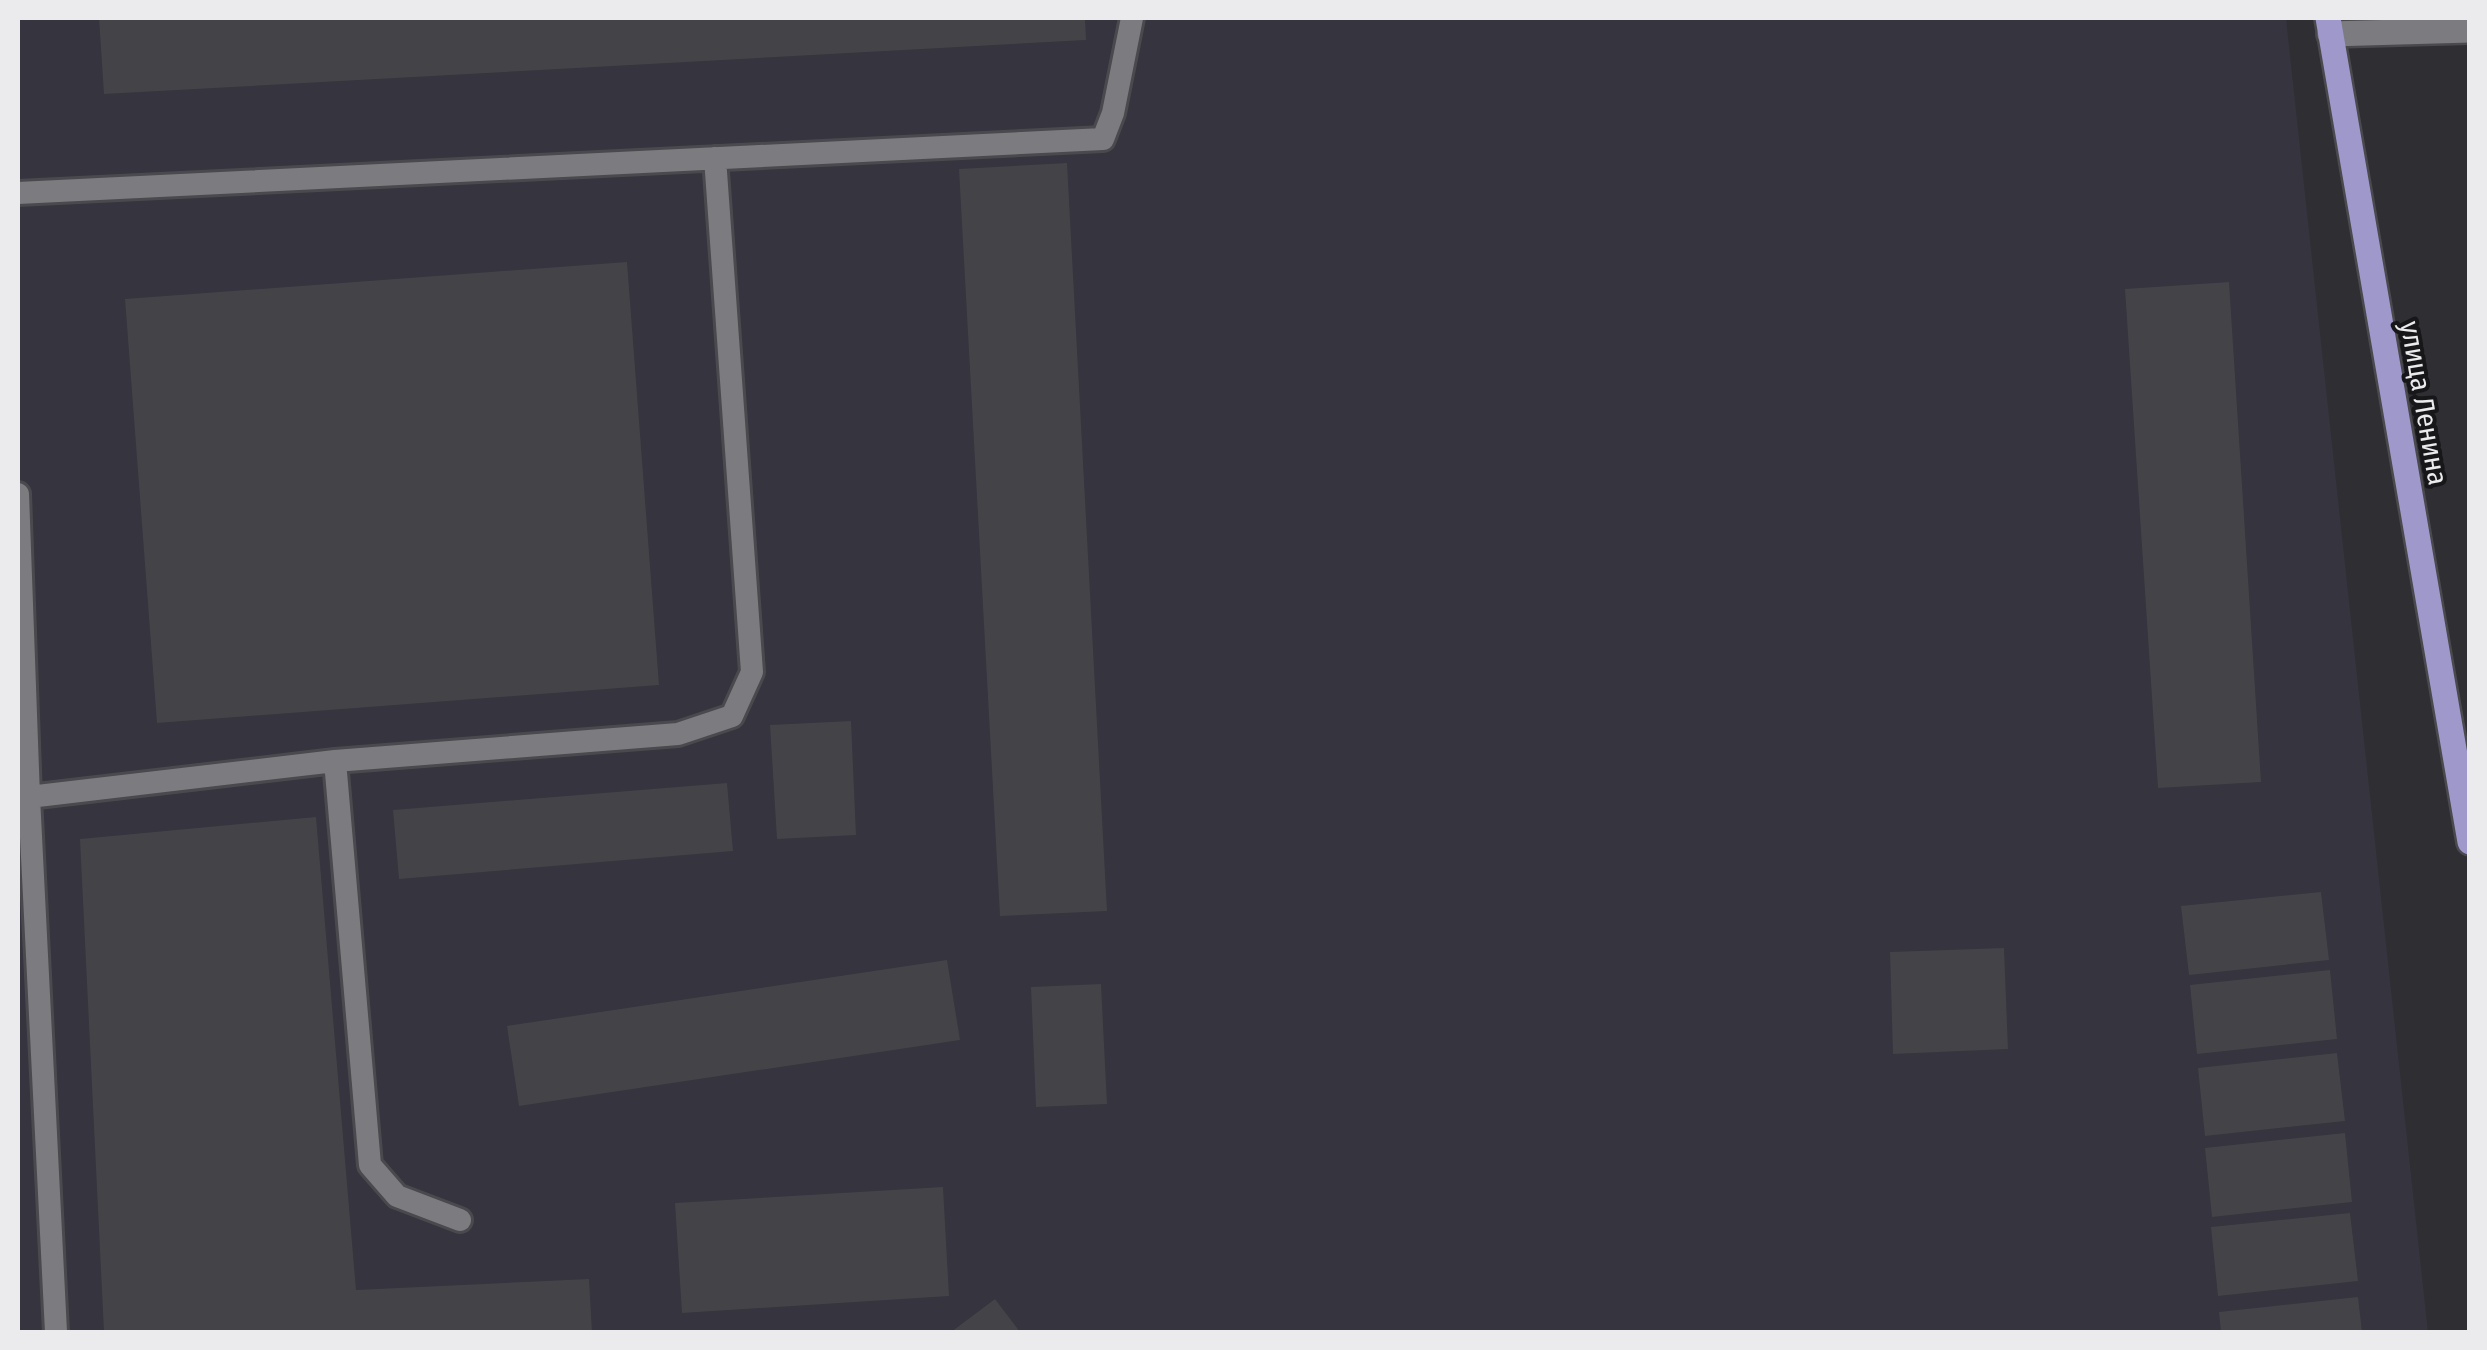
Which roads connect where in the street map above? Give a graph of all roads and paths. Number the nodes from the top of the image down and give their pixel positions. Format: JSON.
{"nodes":[{"id":1,"x":1132,"y":18,"type":"edge"},
{"id":2,"x":2329,"y":26,"type":"edge"},
{"id":3,"x":2470,"y":30,"type":"edge"},
{"id":4,"x":715,"y":158,"type":"junction"},
{"id":5,"x":18,"y":193,"type":"edge"},
{"id":6,"x":18,"y":494,"type":"edge"},
{"id":7,"x":335,"y":761,"type":"junction"},
{"id":8,"x":29,"y":796,"type":"junction"},
{"id":9,"x":2470,"y":842,"type":"edge"},
{"id":10,"x":460,"y":1220,"type":"dead end"},
{"id":11,"x":56,"y":1332,"type":"edge"}],
"edges":[{"from":1,"to":4,"type":"lane"},
{"from":2,"to":3,"type":"street"},
{"from":2,"to":9,"type":"main road","name":"улица Ленина"},
{"from":4,"to":5,"type":"lane"},
{"from":4,"to":7,"type":"lane"},
{"from":6,"to":8,"type":"lane"},
{"from":7,"to":8,"type":"lane"},
{"from":7,"to":10,"type":"lane"},
{"from":8,"to":11,"type":"lane"}]}
